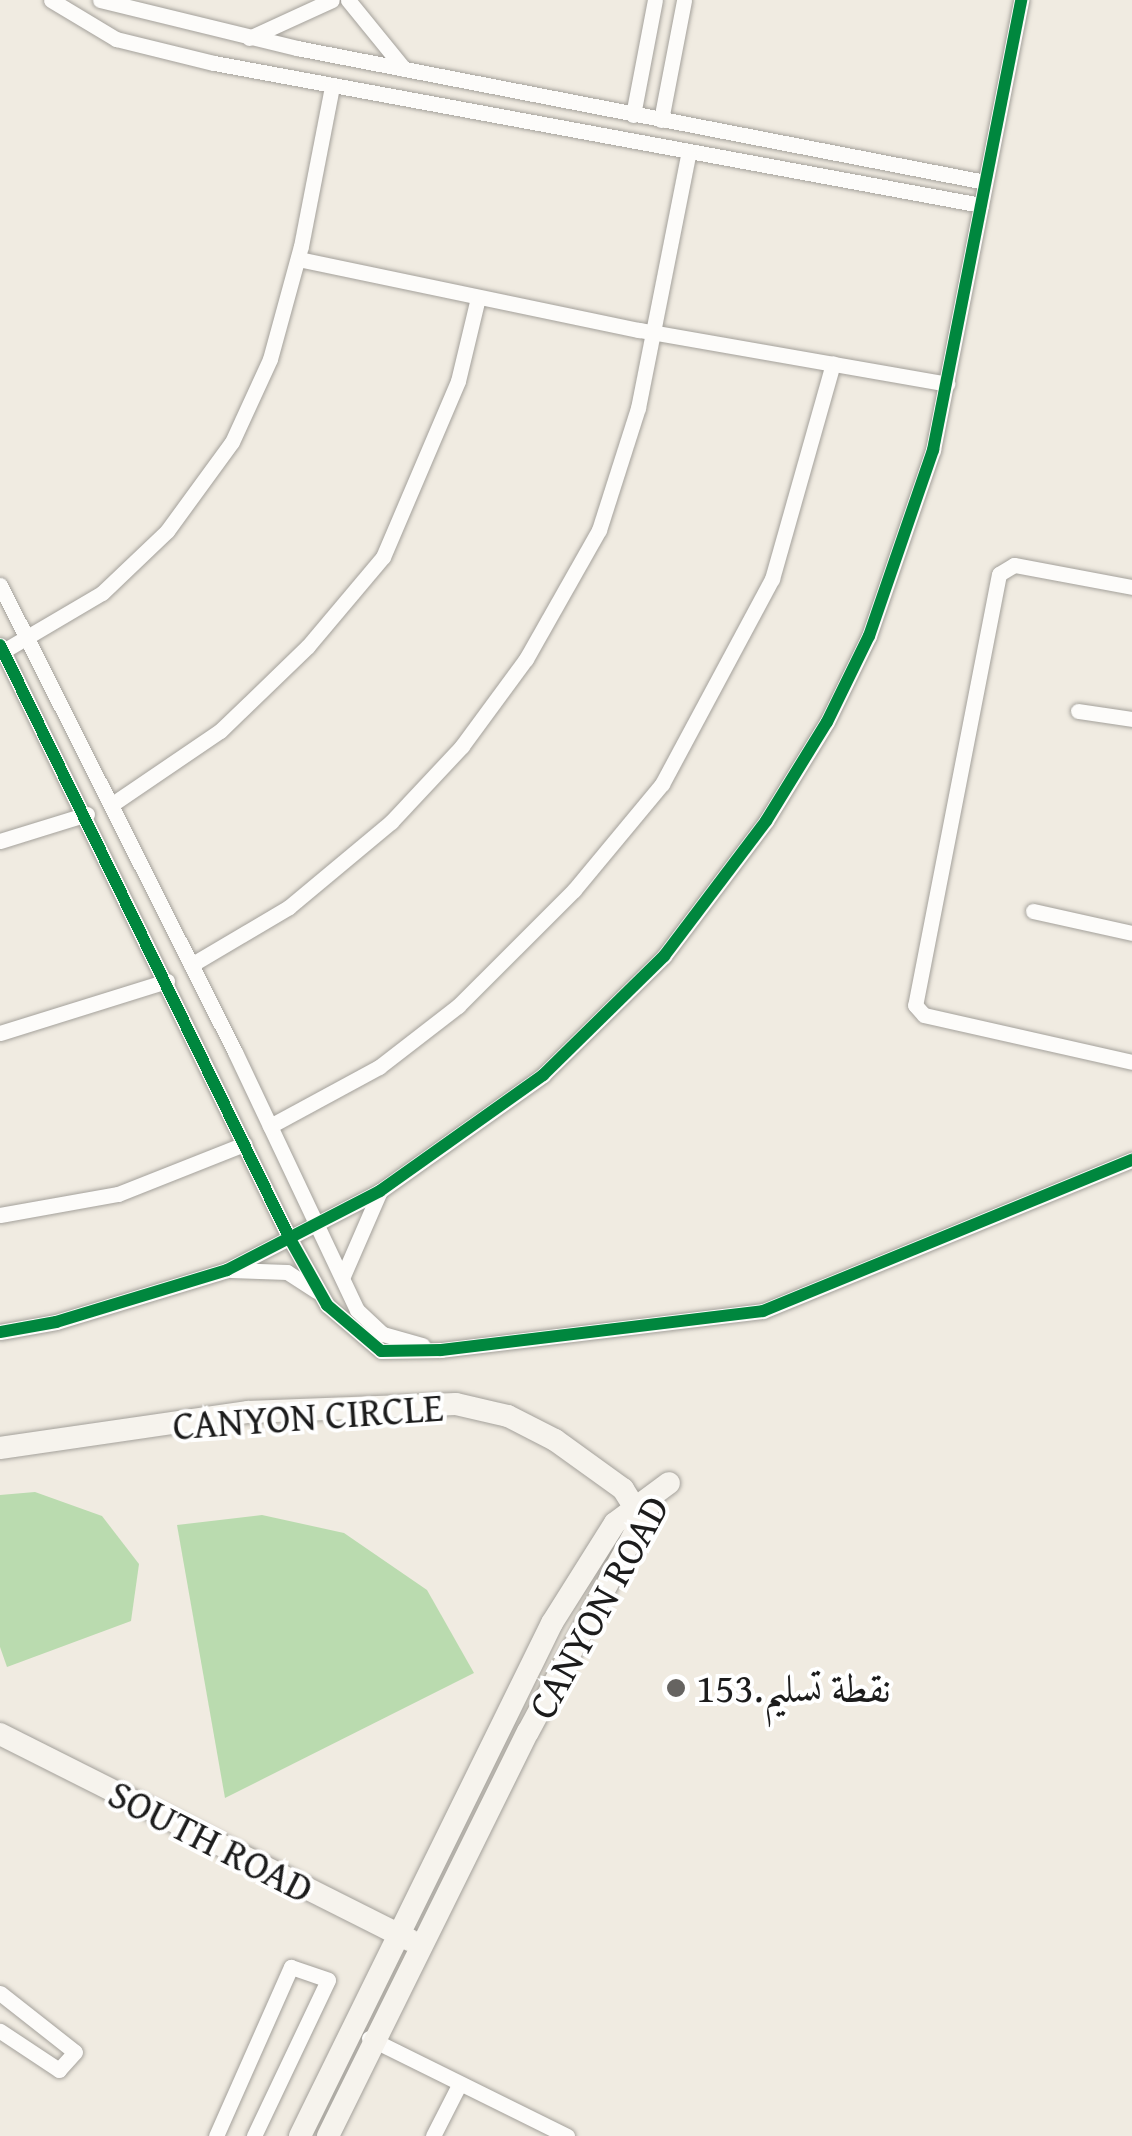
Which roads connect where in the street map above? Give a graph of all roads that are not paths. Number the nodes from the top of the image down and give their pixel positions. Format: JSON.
{"nodes":[{"id":1,"x":51,"y":0,"type":"edge"},
{"id":2,"x":100,"y":0,"type":"edge"},
{"id":3,"x":332,"y":0,"type":"edge"},
{"id":4,"x":348,"y":0,"type":"edge"},
{"id":5,"x":654,"y":0,"type":"edge"},
{"id":6,"x":684,"y":0,"type":"edge"},
{"id":7,"x":1021,"y":0,"type":"edge"},
{"id":8,"x":249,"y":38,"type":"junction"},
{"id":9,"x":404,"y":69,"type":"junction"},
{"id":10,"x":332,"y":86,"type":"junction"},
{"id":11,"x":633,"y":115,"type":"junction"},
{"id":12,"x":661,"y":120,"type":"junction"},
{"id":13,"x":688,"y":156,"type":"junction"},
{"id":14,"x":985,"y":182,"type":"junction"},
{"id":15,"x":981,"y":205,"type":"junction"},
{"id":16,"x":298,"y":260,"type":"junction"},
{"id":17,"x":478,"y":298,"type":"junction"},
{"id":18,"x":651,"y":332,"type":"junction"},
{"id":19,"x":832,"y":363,"type":"junction"},
{"id":20,"x":947,"y":384,"type":"junction"},
{"id":21,"x":0,"y":586,"type":"edge"},
{"id":22,"x":1132,"y":587,"type":"edge"},
{"id":23,"x":26,"y":638,"type":"junction"},
{"id":24,"x":1,"y":650,"type":"edge"},
{"id":25,"x":1078,"y":711,"type":"dead end"},
{"id":26,"x":1132,"y":719,"type":"edge"},
{"id":27,"x":111,"y":805,"type":"junction"},
{"id":28,"x":87,"y":814,"type":"junction"},
{"id":29,"x":0,"y":841,"type":"edge"},
{"id":30,"x":1032,"y":910,"type":"dead end"},
{"id":31,"x":1132,"y":933,"type":"edge"},
{"id":32,"x":191,"y":965,"type":"junction"},
{"id":33,"x":167,"y":981,"type":"junction"},
{"id":34,"x":0,"y":1033,"type":"edge"},
{"id":35,"x":1132,"y":1062,"type":"edge"},
{"id":36,"x":270,"y":1126,"type":"junction"},
{"id":37,"x":244,"y":1144,"type":"junction"},
{"id":38,"x":1131,"y":1159,"type":"edge"},
{"id":39,"x":380,"y":1191,"type":"junction"},
{"id":40,"x":0,"y":1215,"type":"edge"},
{"id":41,"x":318,"y":1225,"type":"junction"},
{"id":42,"x":290,"y":1239,"type":"junction"},
{"id":43,"x":227,"y":1270,"type":"junction"},
{"id":44,"x":343,"y":1276,"type":"junction"},
{"id":45,"x":327,"y":1305,"type":"junction"},
{"id":46,"x":0,"y":1332,"type":"edge"},
{"id":47,"x":441,"y":1350,"type":"junction"},
{"id":48,"x":0,"y":1448,"type":"edge"},
{"id":49,"x":637,"y":1509,"type":"junction"},
{"id":50,"x":2,"y":1739,"type":"edge"},
{"id":51,"x":398,"y":1936,"type":"junction"},
{"id":52,"x":423,"y":1944,"type":"junction"},
{"id":53,"x":0,"y":1993,"type":"edge"},
{"id":54,"x":352,"y":2030,"type":"junction"},
{"id":55,"x":0,"y":2031,"type":"edge"},
{"id":56,"x":375,"y":2041,"type":"junction"},
{"id":57,"x":460,"y":2083,"type":"junction"},
{"id":58,"x":262,"y":2134,"type":"edge"},
{"id":59,"x":216,"y":2136,"type":"edge"},
{"id":60,"x":300,"y":2136,"type":"edge"},
{"id":61,"x":328,"y":2136,"type":"edge"},
{"id":62,"x":433,"y":2136,"type":"edge"},
{"id":63,"x":567,"y":2136,"type":"edge"}],
"edges":[{"from":1,"to":10,"type":"street"},
{"from":2,"to":8,"type":"street"},
{"from":3,"to":8,"type":"street"},
{"from":4,"to":9,"type":"street"},
{"from":5,"to":11,"type":"street"},
{"from":6,"to":12,"type":"street"},
{"from":7,"to":14,"type":"street"},
{"from":8,"to":9,"type":"street"},
{"from":9,"to":11,"type":"street"},
{"from":10,"to":13,"type":"street"},
{"from":10,"to":16,"type":"street"},
{"from":11,"to":12,"type":"street"},
{"from":12,"to":14,"type":"street"},
{"from":13,"to":15,"type":"street"},
{"from":13,"to":18,"type":"street"},
{"from":14,"to":15,"type":"street"},
{"from":15,"to":20,"type":"street"},
{"from":16,"to":17,"type":"street"},
{"from":16,"to":23,"type":"street"},
{"from":17,"to":18,"type":"street"},
{"from":17,"to":27,"type":"street"},
{"from":18,"to":19,"type":"street"},
{"from":18,"to":32,"type":"street"},
{"from":19,"to":20,"type":"street"},
{"from":19,"to":36,"type":"street"},
{"from":20,"to":39,"type":"street"},
{"from":21,"to":23,"type":"street"},
{"from":22,"to":35,"type":"street"},
{"from":23,"to":24,"type":"street"},
{"from":23,"to":27,"type":"street"},
{"from":24,"to":28,"type":"street"},
{"from":25,"to":26,"type":"street"},
{"from":27,"to":32,"type":"street"},
{"from":28,"to":29,"type":"street"},
{"from":28,"to":33,"type":"street"},
{"from":30,"to":31,"type":"street"},
{"from":32,"to":36,"type":"street"},
{"from":33,"to":34,"type":"street"},
{"from":33,"to":37,"type":"street"},
{"from":36,"to":41,"type":"street"},
{"from":37,"to":40,"type":"street"},
{"from":37,"to":42,"type":"street"},
{"from":38,"to":47,"type":"street"},
{"from":39,"to":41,"type":"street"},
{"from":39,"to":44,"type":"street"},
{"from":41,"to":42,"type":"street"},
{"from":41,"to":44,"type":"street"},
{"from":42,"to":43,"type":"street"},
{"from":42,"to":45,"type":"street"},
{"from":43,"to":45,"type":"street"},
{"from":43,"to":46,"type":"street"},
{"from":44,"to":47,"type":"street"},
{"from":45,"to":47,"type":"street"},
{"from":48,"to":49,"type":"main road","name":"CANYON CIRCLE"},
{"from":49,"to":51,"type":"main road","name":"CANYON ROAD"},
{"from":49,"to":52,"type":"main road","name":"CANYON ROAD"},
{"from":50,"to":51,"type":"main road","name":"SOUTH ROAD"},
{"from":51,"to":52,"type":"main road","name":"SOUTH ROAD"},
{"from":51,"to":54,"type":"main road","name":"CANYON ROAD"},
{"from":52,"to":56,"type":"main road","name":"CANYON ROAD"},
{"from":53,"to":55,"type":"street"},
{"from":54,"to":56,"type":"street"},
{"from":54,"to":60,"type":"main road","name":"CANYON ROAD"},
{"from":56,"to":57,"type":"street"},
{"from":56,"to":61,"type":"main road","name":"CANYON ROAD"},
{"from":57,"to":62,"type":"street"},
{"from":57,"to":63,"type":"street"},
{"from":58,"to":59,"type":"street"}]}
